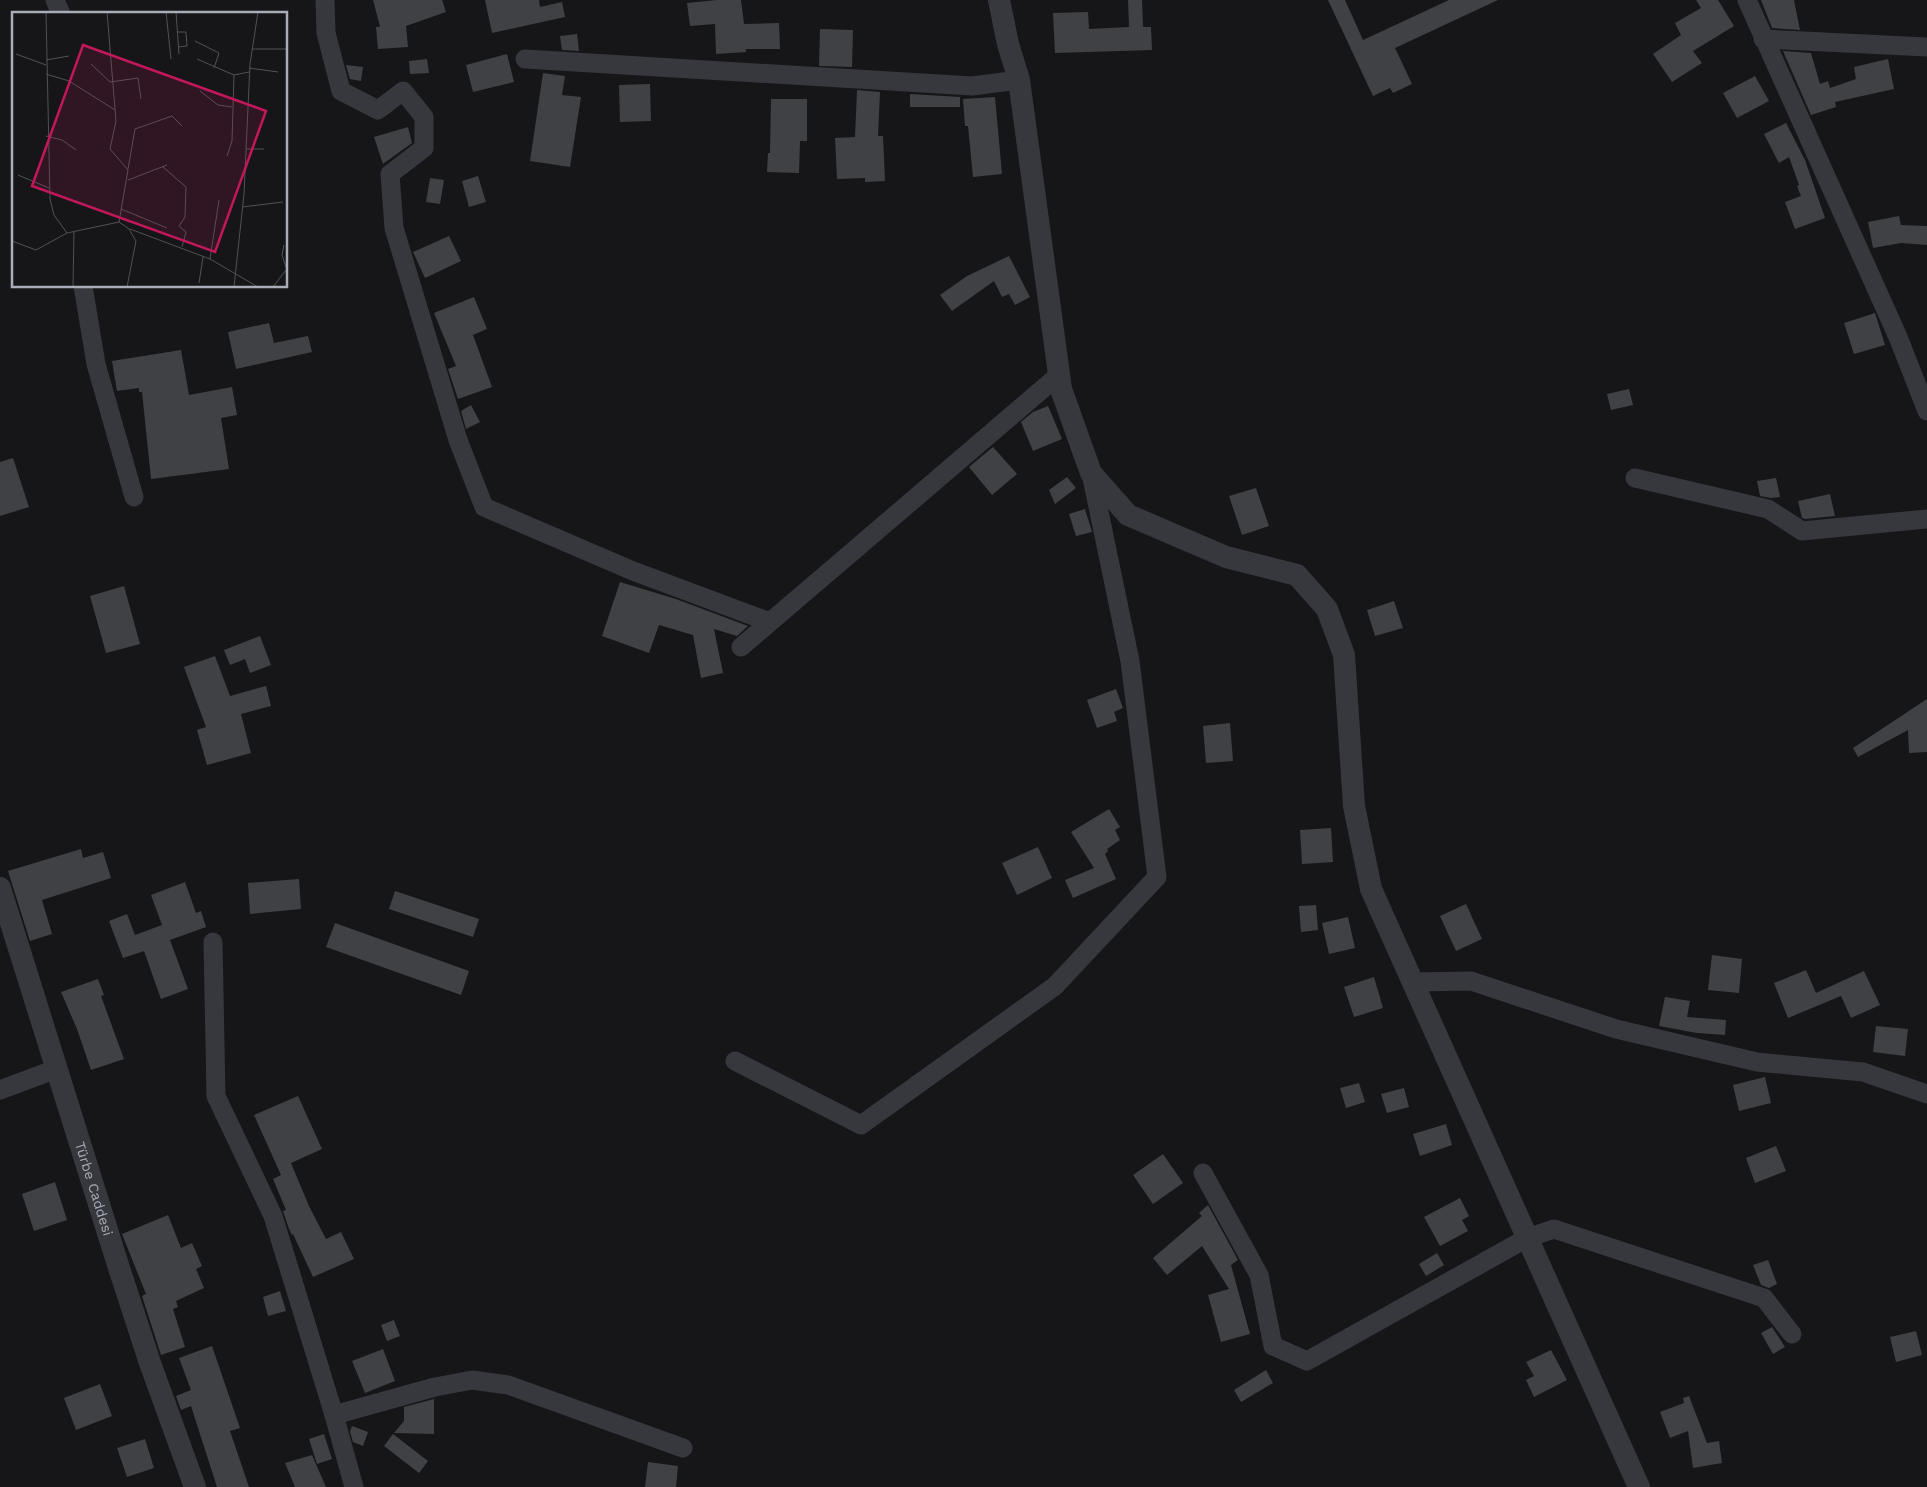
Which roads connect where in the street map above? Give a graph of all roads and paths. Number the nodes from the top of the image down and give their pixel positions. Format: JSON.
{"nodes":[{"id":1,"x":55,"y":0,"type":"edge"},
{"id":2,"x":325,"y":0,"type":"edge"},
{"id":3,"x":999,"y":0,"type":"edge"},
{"id":4,"x":1747,"y":0,"type":"edge"},
{"id":5,"x":60,"y":12,"type":"edge"},
{"id":6,"x":1763,"y":39,"type":"junction"},
{"id":7,"x":1927,"y":47,"type":"edge"},
{"id":8,"x":525,"y":59,"type":"dead end"},
{"id":9,"x":1019,"y":80,"type":"junction"},
{"id":10,"x":83,"y":288,"type":"edge"},
{"id":11,"x":1059,"y":375,"type":"junction"},
{"id":12,"x":1927,"y":411,"type":"edge"},
{"id":13,"x":1091,"y":473,"type":"junction"},
{"id":14,"x":1635,"y":478,"type":"dead end"},
{"id":15,"x":134,"y":497,"type":"dead end"},
{"id":16,"x":1927,"y":519,"type":"edge"},
{"id":17,"x":770,"y":622,"type":"junction"},
{"id":18,"x":741,"y":648,"type":"dead end"},
{"id":19,"x":0,"y":888,"type":"edge"},
{"id":20,"x":213,"y":942,"type":"dead end"},
{"id":21,"x":1413,"y":982,"type":"junction"},
{"id":22,"x":735,"y":1061,"type":"dead end"},
{"id":23,"x":56,"y":1069,"type":"junction"},
{"id":24,"x":0,"y":1090,"type":"edge"},
{"id":25,"x":1927,"y":1094,"type":"edge"},
{"id":26,"x":1202,"y":1174,"type":"dead end"},
{"id":27,"x":1527,"y":1238,"type":"junction"},
{"id":28,"x":1792,"y":1334,"type":"dead end"},
{"id":29,"x":334,"y":1415,"type":"junction"},
{"id":30,"x":683,"y":1448,"type":"dead end"},
{"id":31,"x":195,"y":1487,"type":"edge"},
{"id":32,"x":354,"y":1487,"type":"edge"},
{"id":33,"x":1639,"y":1487,"type":"edge"}],
"edges":[{"from":1,"to":5,"type":"street"},
{"from":2,"to":17,"type":"street"},
{"from":3,"to":9,"type":"street"},
{"from":4,"to":6,"type":"street"},
{"from":6,"to":7,"type":"street"},
{"from":6,"to":12,"type":"street"},
{"from":8,"to":9,"type":"street"},
{"from":9,"to":11,"type":"street"},
{"from":10,"to":15,"type":"street"},
{"from":11,"to":13,"type":"street"},
{"from":11,"to":17,"type":"street"},
{"from":13,"to":21,"type":"street"},
{"from":13,"to":22,"type":"street"},
{"from":14,"to":16,"type":"street"},
{"from":17,"to":18,"type":"street"},
{"from":19,"to":23,"type":"street","name":"Türbe Caddesi"},
{"from":20,"to":29,"type":"street"},
{"from":21,"to":25,"type":"street"},
{"from":21,"to":27,"type":"street"},
{"from":23,"to":24,"type":"street"},
{"from":23,"to":31,"type":"street","name":"Türbe Caddesi"},
{"from":26,"to":27,"type":"street"},
{"from":27,"to":28,"type":"street"},
{"from":27,"to":33,"type":"street"},
{"from":29,"to":30,"type":"street"},
{"from":29,"to":32,"type":"street"}]}
